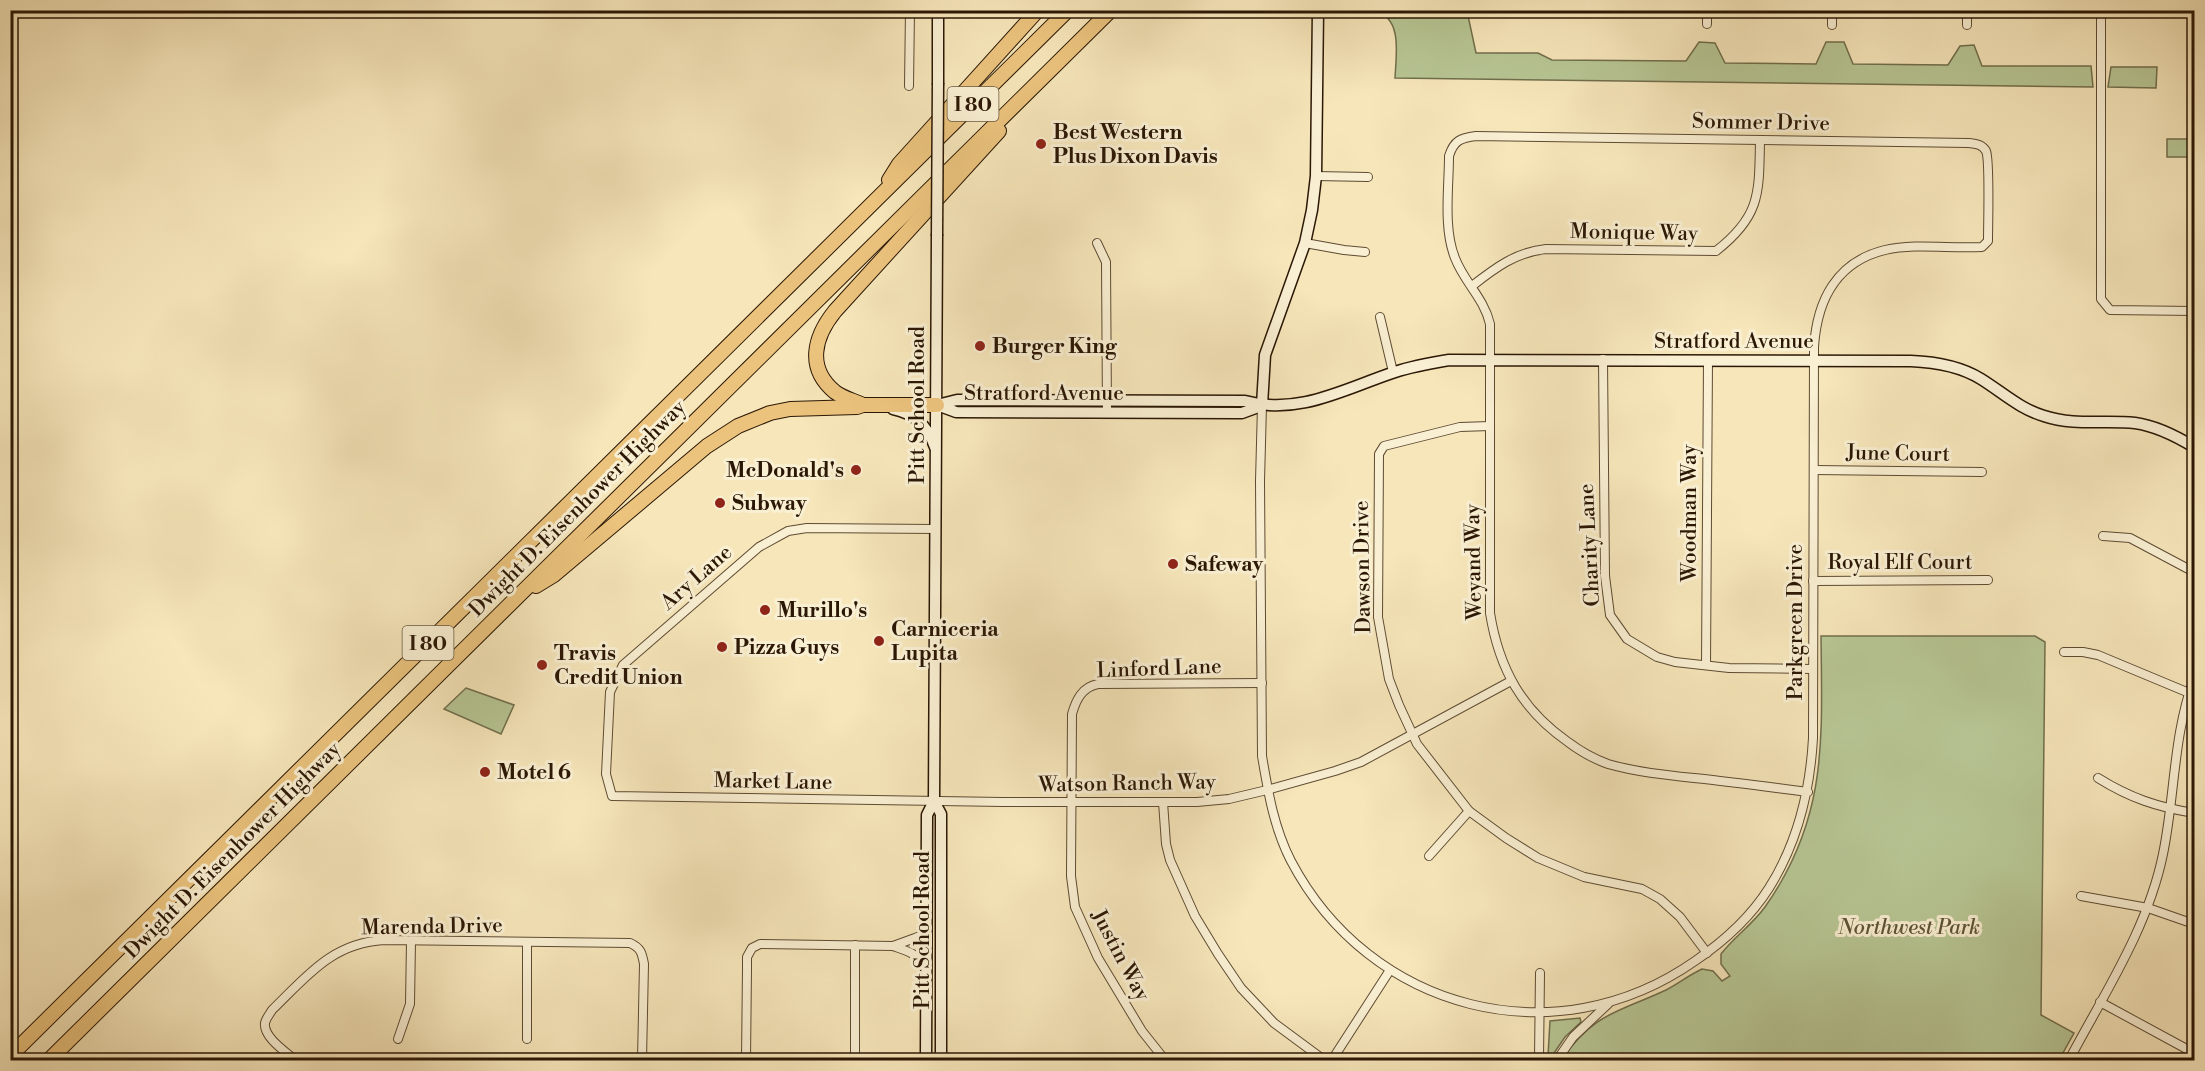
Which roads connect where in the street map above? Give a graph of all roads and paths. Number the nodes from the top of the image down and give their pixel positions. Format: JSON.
{"nodes":[{"id":1,"x":910,"y":10,"type":"edge"},
{"id":2,"x":938,"y":10,"type":"edge"},
{"id":3,"x":1038,"y":10,"type":"edge"},
{"id":4,"x":1068,"y":10,"type":"edge"},
{"id":5,"x":1111,"y":10,"type":"edge"},
{"id":6,"x":1318,"y":10,"type":"edge"},
{"id":7,"x":1707,"y":10,"type":"edge"},
{"id":8,"x":1832,"y":10,"type":"edge"},
{"id":9,"x":1967,"y":10,"type":"edge"},
{"id":10,"x":2102,"y":10,"type":"edge"},
{"id":11,"x":1707,"y":24,"type":"dead end"},
{"id":12,"x":1832,"y":25,"type":"dead end"},
{"id":13,"x":1967,"y":25,"type":"dead end"},
{"id":14,"x":1041,"y":78,"type":"junction"},
{"id":15,"x":909,"y":86,"type":"dead end"},
{"id":16,"x":1476,"y":136,"type":"joint"},
{"id":17,"x":1760,"y":140,"type":"junction"},
{"id":18,"x":1316,"y":176,"type":"junction"},
{"id":19,"x":1368,"y":177,"type":"dead end"},
{"id":20,"x":879,"y":197,"type":"junction"},
{"id":21,"x":1987,"y":206,"type":"joint"},
{"id":22,"x":1097,"y":243,"type":"dead end"},
{"id":23,"x":1305,"y":243,"type":"junction"},
{"id":24,"x":1365,"y":252,"type":"dead end"},
{"id":25,"x":1472,"y":286,"type":"junction"},
{"id":26,"x":2194,"y":311,"type":"edge"},
{"id":27,"x":1380,"y":317,"type":"dead end"},
{"id":28,"x":1490,"y":359,"type":"junction"},
{"id":29,"x":1603,"y":359,"type":"junction"},
{"id":30,"x":1708,"y":360,"type":"junction"},
{"id":31,"x":1814,"y":361,"type":"junction"},
{"id":32,"x":1393,"y":372,"type":"junction"},
{"id":33,"x":1107,"y":400,"type":"junction"},
{"id":34,"x":863,"y":405,"type":"junction"},
{"id":35,"x":879,"y":405,"type":"junction"},
{"id":36,"x":936,"y":405,"type":"junction"},
{"id":37,"x":1262,"y":405,"type":"junction"},
{"id":38,"x":1107,"y":413,"type":"junction"},
{"id":39,"x":1490,"y":426,"type":"junction"},
{"id":40,"x":2194,"y":447,"type":"edge"},
{"id":41,"x":936,"y":455,"type":"junction"},
{"id":42,"x":1814,"y":470,"type":"junction"},
{"id":43,"x":1982,"y":472,"type":"dead end"},
{"id":44,"x":936,"y":529,"type":"junction"},
{"id":45,"x":2103,"y":536,"type":"dead end"},
{"id":46,"x":2194,"y":572,"type":"edge"},
{"id":47,"x":1988,"y":580,"type":"dead end"},
{"id":48,"x":1813,"y":581,"type":"junction"},
{"id":49,"x":516,"y":598,"type":"junction"},
{"id":50,"x":2064,"y":652,"type":"dead end"},
{"id":51,"x":1706,"y":665,"type":"junction"},
{"id":52,"x":1813,"y":669,"type":"junction"},
{"id":53,"x":2194,"y":679,"type":"edge"},
{"id":54,"x":1511,"y":681,"type":"junction"},
{"id":55,"x":1262,"y":683,"type":"junction"},
{"id":56,"x":2192,"y":694,"type":"edge"},
{"id":57,"x":1072,"y":714,"type":"joint"},
{"id":58,"x":1412,"y":735,"type":"junction"},
{"id":59,"x":2098,"y":778,"type":"dead end"},
{"id":60,"x":1267,"y":790,"type":"junction"},
{"id":61,"x":1808,"y":792,"type":"junction"},
{"id":62,"x":612,"y":796,"type":"joint"},
{"id":63,"x":933,"y":801,"type":"junction"},
{"id":64,"x":1071,"y":802,"type":"junction"},
{"id":65,"x":1163,"y":802,"type":"junction"},
{"id":66,"x":2171,"y":809,"type":"junction"},
{"id":67,"x":1469,"y":811,"type":"junction"},
{"id":68,"x":2194,"y":813,"type":"edge"},
{"id":69,"x":1430,"y":856,"type":"dead end"},
{"id":70,"x":2081,"y":896,"type":"dead end"},
{"id":71,"x":2148,"y":908,"type":"junction"},
{"id":72,"x":2194,"y":924,"type":"edge"},
{"id":73,"x":927,"y":927,"type":"junction"},
{"id":74,"x":411,"y":941,"type":"junction"},
{"id":75,"x":527,"y":942,"type":"junction"},
{"id":76,"x":855,"y":945,"type":"junction"},
{"id":77,"x":893,"y":946,"type":"junction"},
{"id":78,"x":1707,"y":953,"type":"junction"},
{"id":79,"x":926,"y":968,"type":"junction"},
{"id":80,"x":1390,"y":970,"type":"junction"},
{"id":81,"x":1540,"y":973,"type":"dead end"},
{"id":82,"x":2100,"y":1002,"type":"junction"},
{"id":83,"x":1608,"y":1004,"type":"junction"},
{"id":84,"x":1539,"y":1012,"type":"junction"},
{"id":85,"x":398,"y":1038,"type":"dead end"},
{"id":86,"x":526,"y":1039,"type":"dead end"},
{"id":87,"x":2194,"y":1053,"type":"edge"},
{"id":88,"x":10,"y":1056,"type":"edge"},
{"id":89,"x":49,"y":1060,"type":"edge"},
{"id":90,"x":295,"y":1060,"type":"edge"},
{"id":91,"x":642,"y":1060,"type":"edge"},
{"id":92,"x":746,"y":1060,"type":"edge"},
{"id":93,"x":855,"y":1060,"type":"edge"},
{"id":94,"x":926,"y":1060,"type":"edge"},
{"id":95,"x":942,"y":1060,"type":"edge"},
{"id":96,"x":1165,"y":1060,"type":"edge"},
{"id":97,"x":1324,"y":1060,"type":"edge"},
{"id":98,"x":1332,"y":1060,"type":"edge"},
{"id":99,"x":1539,"y":1060,"type":"edge"},
{"id":100,"x":1557,"y":1060,"type":"edge"},
{"id":101,"x":2069,"y":1060,"type":"edge"}],
"edges":[{"from":1,"to":15,"type":"street"},
{"from":2,"to":36,"type":"street","name":"Pitt School Road","bridge":true},
{"from":3,"to":20,"type":"highway"},
{"from":4,"to":20,"type":"highway","name":"Dwight D. Eisenhower Highway","number":"I 80"},
{"from":5,"to":14,"type":"highway","name":"Dwight D. Eisenhower Highway","number":"I 80"},
{"from":6,"to":18,"type":"street"},
{"from":7,"to":11,"type":"street"},
{"from":8,"to":12,"type":"street"},
{"from":9,"to":13,"type":"street"},
{"from":10,"to":26,"type":"street"},
{"from":14,"to":34,"type":"highway"},
{"from":14,"to":49,"type":"highway","name":"Dwight D. Eisenhower Highway","number":"I 80"},
{"from":16,"to":17,"type":"street","name":"Sommer Drive"},
{"from":16,"to":25,"type":"street","name":"Weyand Way"},
{"from":17,"to":21,"type":"street","name":"Sommer Drive"},
{"from":17,"to":25,"type":"street","name":"Monique Way"},
{"from":18,"to":19,"type":"street"},
{"from":18,"to":23,"type":"street"},
{"from":20,"to":88,"type":"highway","name":"Dwight D. Eisenhower Highway","number":"I 80"},
{"from":21,"to":31,"type":"street","name":"Parkgreen Drive"},
{"from":22,"to":33,"type":"street"},
{"from":23,"to":24,"type":"street"},
{"from":23,"to":37,"type":"street"},
{"from":25,"to":28,"type":"street","name":"Weyand Way"},
{"from":27,"to":32,"type":"street"},
{"from":28,"to":29,"type":"street","name":"Stratford Avenue"},
{"from":28,"to":32,"type":"street","name":"Stratford Avenue"},
{"from":28,"to":39,"type":"street","name":"Weyand Way"},
{"from":29,"to":30,"type":"street","name":"Stratford Avenue"},
{"from":29,"to":51,"type":"street","name":"Charity Lane"},
{"from":30,"to":31,"type":"street","name":"Stratford Avenue"},
{"from":30,"to":51,"type":"street","name":"Woodman Way"},
{"from":31,"to":40,"type":"street","name":"Stratford Avenue"},
{"from":31,"to":42,"type":"street","name":"Parkgreen Drive"},
{"from":32,"to":37,"type":"street","name":"Stratford Avenue"},
{"from":33,"to":36,"type":"street","name":"Stratford Avenue"},
{"from":33,"to":37,"type":"street","name":"Stratford Avenue"},
{"from":33,"to":38,"type":"street"},
{"from":34,"to":35,"type":"highway"},
{"from":34,"to":49,"type":"highway"},
{"from":35,"to":36,"type":"highway"},
{"from":35,"to":41,"type":"street"},
{"from":36,"to":38,"type":"street","name":"Stratford Avenue"},
{"from":36,"to":41,"type":"street","name":"Pitt School Road"},
{"from":37,"to":38,"type":"street","name":"Stratford Avenue"},
{"from":37,"to":55,"type":"street","name":"Parkgreen Drive"},
{"from":39,"to":54,"type":"street","name":"Weyand Way"},
{"from":39,"to":58,"type":"street","name":"Dawson Drive"},
{"from":41,"to":44,"type":"street","name":"Pitt School Road"},
{"from":42,"to":43,"type":"street","name":"June Court"},
{"from":42,"to":48,"type":"street","name":"Parkgreen Drive"},
{"from":44,"to":62,"type":"street","name":"Ary Lane"},
{"from":44,"to":63,"type":"street","name":"Pitt School Road"},
{"from":45,"to":46,"type":"street"},
{"from":47,"to":48,"type":"street","name":"Royal Elf Court"},
{"from":48,"to":52,"type":"street","name":"Parkgreen Drive"},
{"from":49,"to":89,"type":"highway","name":"Dwight D. Eisenhower Highway","number":"I 80"},
{"from":50,"to":56,"type":"street"},
{"from":51,"to":52,"type":"street","name":"Charity Lane"},
{"from":52,"to":61,"type":"street","name":"Parkgreen Drive"},
{"from":53,"to":56,"type":"street"},
{"from":54,"to":58,"type":"street","name":"Watson Ranch Way"},
{"from":54,"to":61,"type":"street","name":"Weyand Way"},
{"from":55,"to":57,"type":"street","name":"Linford Lane"},
{"from":55,"to":60,"type":"street","name":"Parkgreen Drive"},
{"from":56,"to":66,"type":"street"},
{"from":57,"to":64,"type":"street","name":"Justin Way"},
{"from":58,"to":60,"type":"street","name":"Watson Ranch Way"},
{"from":58,"to":67,"type":"street","name":"Dawson Drive"},
{"from":59,"to":66,"type":"street"},
{"from":60,"to":65,"type":"street","name":"Watson Ranch Way"},
{"from":60,"to":80,"type":"street","name":"Parkgreen Drive"},
{"from":61,"to":78,"type":"street","name":"Parkgreen Drive"},
{"from":62,"to":63,"type":"street","name":"Market Lane"},
{"from":63,"to":64,"type":"street","name":"Watson Ranch Way"},
{"from":63,"to":73,"type":"street","name":"Pitt School Road"},
{"from":63,"to":95,"type":"street","name":"Pitt School Road"},
{"from":64,"to":65,"type":"street","name":"Watson Ranch Way"},
{"from":64,"to":96,"type":"street","name":"Justin Way"},
{"from":65,"to":97,"type":"street"},
{"from":66,"to":68,"type":"street"},
{"from":66,"to":71,"type":"street"},
{"from":67,"to":69,"type":"street"},
{"from":67,"to":78,"type":"street","name":"Dawson Drive"},
{"from":70,"to":71,"type":"street"},
{"from":71,"to":72,"type":"street"},
{"from":71,"to":82,"type":"street"},
{"from":73,"to":77,"type":"street"},
{"from":73,"to":79,"type":"street","name":"Pitt School Road"},
{"from":74,"to":75,"type":"street","name":"Marenda Drive"},
{"from":74,"to":85,"type":"street"},
{"from":74,"to":90,"type":"street","name":"Marenda Drive"},
{"from":75,"to":86,"type":"street"},
{"from":75,"to":91,"type":"street","name":"Marenda Drive"},
{"from":76,"to":77,"type":"street"},
{"from":76,"to":92,"type":"street"},
{"from":76,"to":93,"type":"street"},
{"from":77,"to":79,"type":"street"},
{"from":78,"to":83,"type":"street","name":"Parkgreen Drive"},
{"from":79,"to":94,"type":"street","name":"Pitt School Road"},
{"from":80,"to":84,"type":"street","name":"Parkgreen Drive"},
{"from":80,"to":98,"type":"street"},
{"from":81,"to":84,"type":"street"},
{"from":82,"to":87,"type":"street"},
{"from":82,"to":101,"type":"street"},
{"from":83,"to":84,"type":"street","name":"Parkgreen Drive"},
{"from":83,"to":100,"type":"street"},
{"from":84,"to":99,"type":"street"}]}
